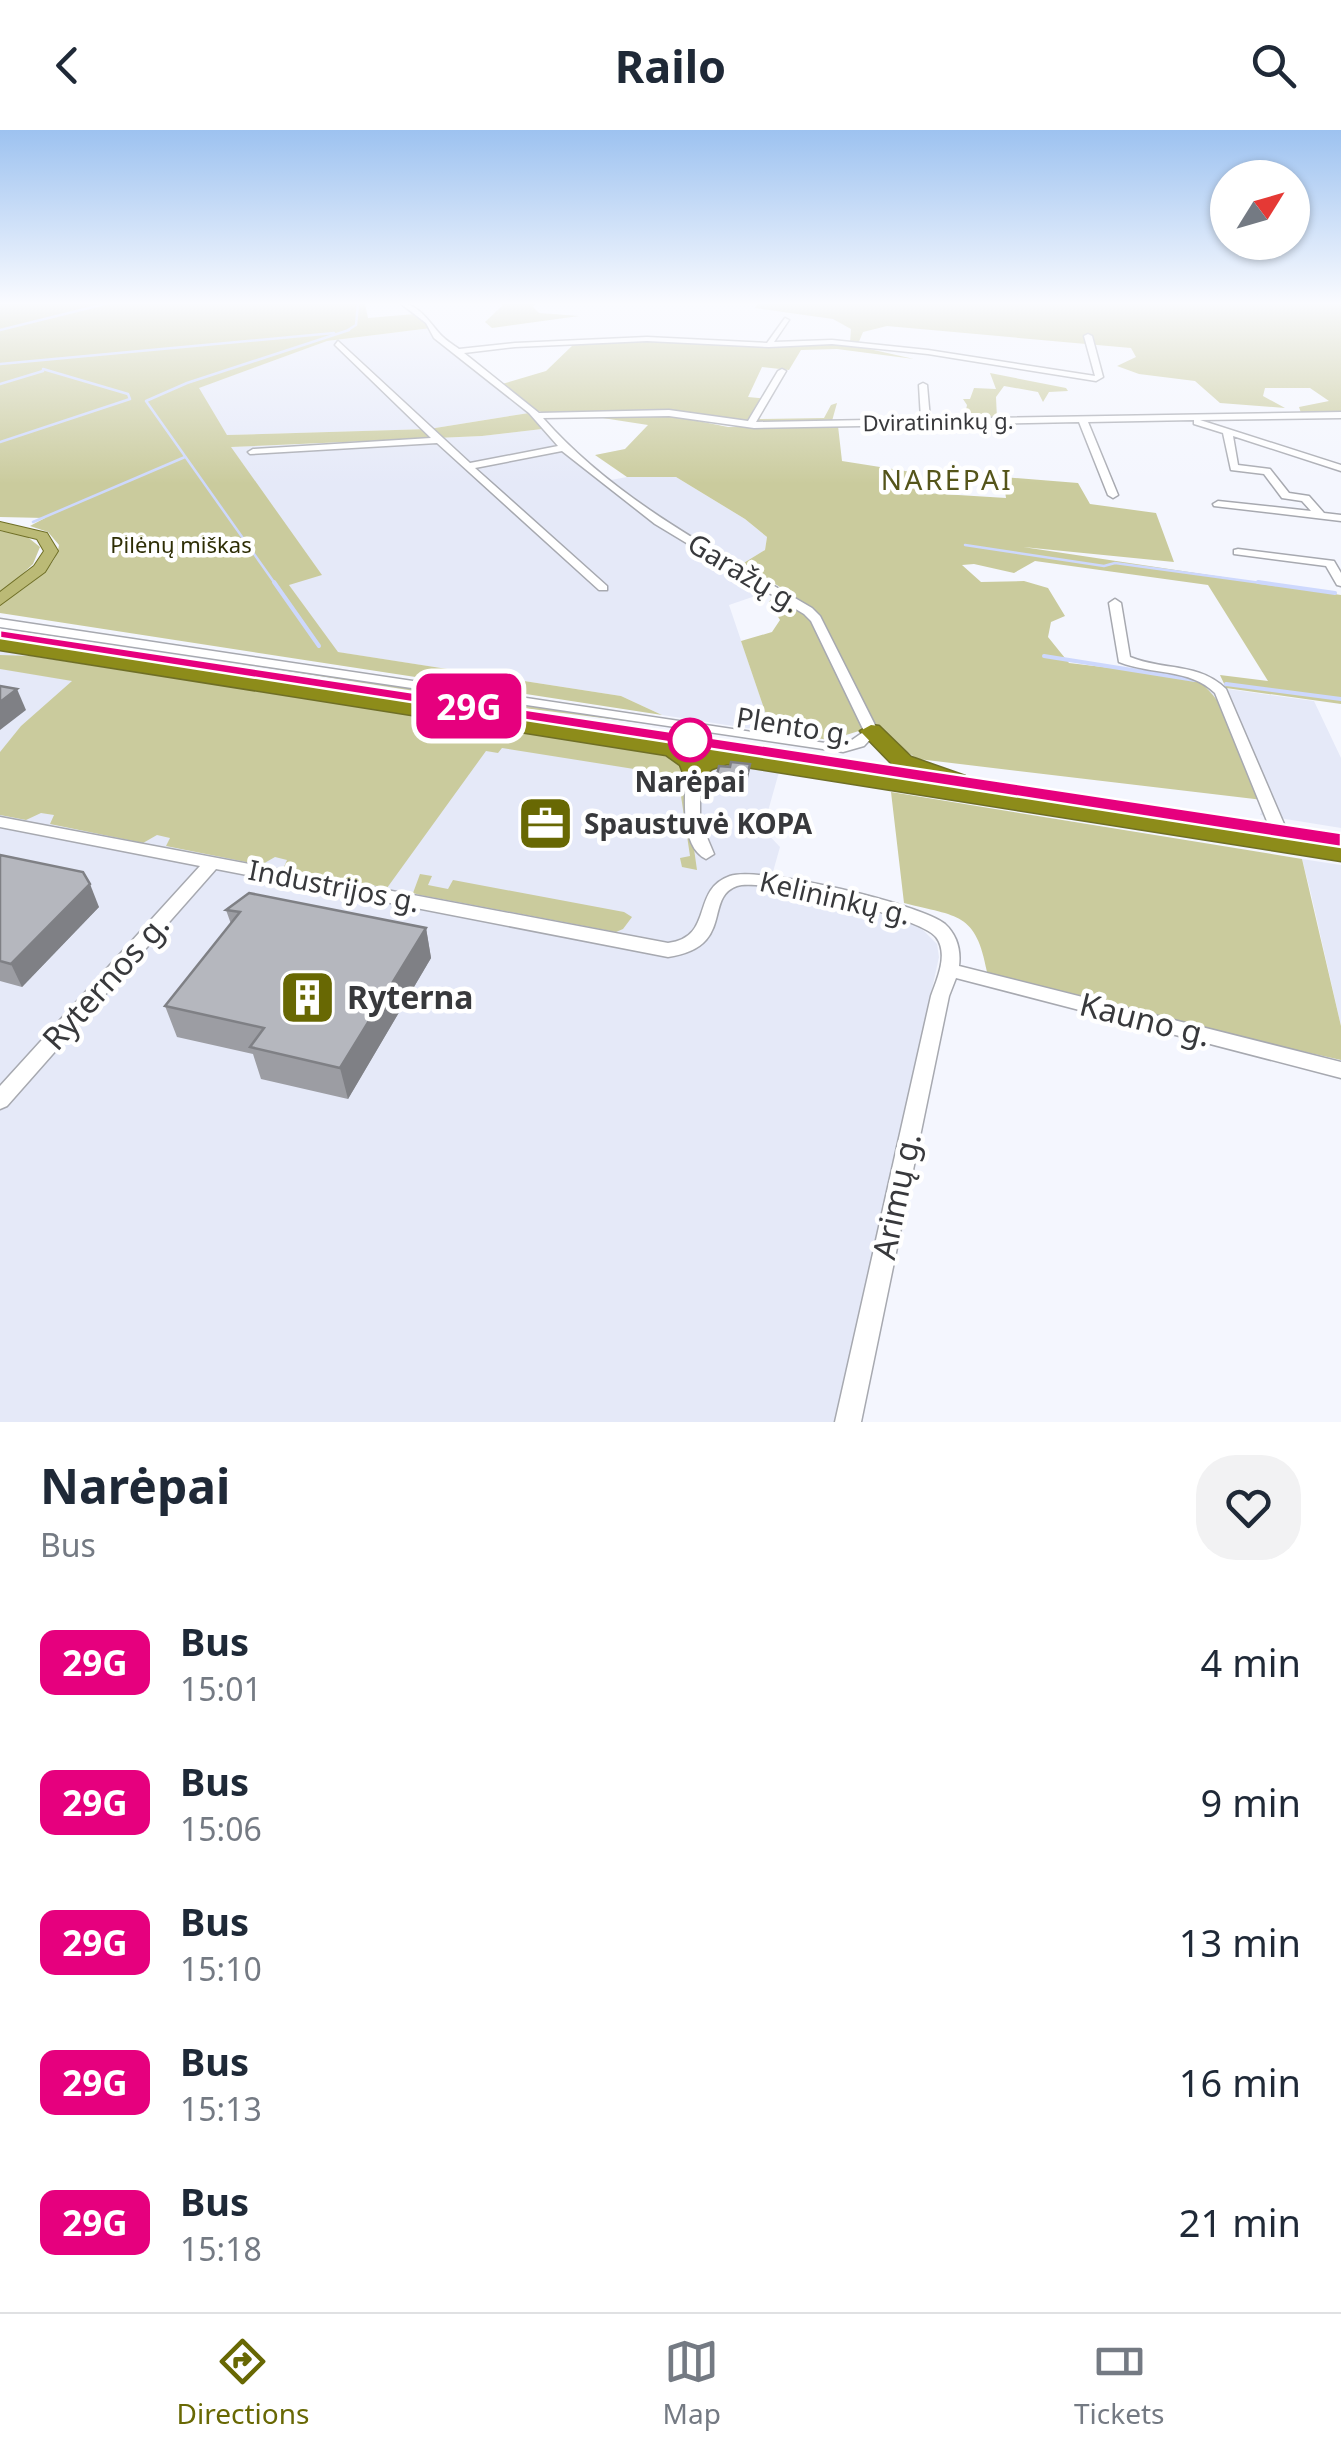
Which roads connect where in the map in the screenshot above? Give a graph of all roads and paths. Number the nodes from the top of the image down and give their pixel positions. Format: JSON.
{"nodes":[{"id":1,"x":359,"y":363,"type":"edge"},
{"id":2,"x":471,"y":363,"type":"edge"},
{"id":3,"x":996,"y":363,"type":"edge"},
{"id":4,"x":1095,"y":363,"type":"edge"},
{"id":5,"x":782,"y":371,"type":"dead end"},
{"id":6,"x":923,"y":385,"type":"dead end"},
{"id":7,"x":1341,"y":415,"type":"edge"},
{"id":8,"x":536,"y":416,"type":"junction"},
{"id":9,"x":1190,"y":419,"type":"junction"},
{"id":10,"x":1083,"y":420,"type":"junction"},
{"id":11,"x":926,"y":422,"type":"junction"},
{"id":12,"x":751,"y":424,"type":"junction"},
{"id":13,"x":1227,"y":432,"type":"junction"},
{"id":14,"x":439,"y":440,"type":"junction"},
{"id":15,"x":564,"y":448,"type":"junction"},
{"id":16,"x":252,"y":452,"type":"dead end"},
{"id":17,"x":469,"y":466,"type":"junction"},
{"id":18,"x":1341,"y":468,"type":"edge"},
{"id":19,"x":1113,"y":495,"type":"dead end"},
{"id":20,"x":1218,"y":504,"type":"dead end"},
{"id":21,"x":1321,"y":516,"type":"junction"},
{"id":22,"x":1341,"y":518,"type":"edge"},
{"id":23,"x":0,"y":526,"type":"edge"},
{"id":24,"x":1238,"y":552,"type":"dead end"},
{"id":25,"x":1341,"y":583,"type":"edge"},
{"id":26,"x":603,"y":588,"type":"dead end"},
{"id":27,"x":6,"y":596,"type":"edge"},
{"id":28,"x":1115,"y":603,"type":"dead end"},
{"id":29,"x":0,"y":623,"type":"edge"},
{"id":30,"x":0,"y":635,"type":"edge"},
{"id":31,"x":0,"y":647,"type":"edge"},
{"id":32,"x":871,"y":731,"type":"junction"},
{"id":33,"x":670,"y":748,"type":"junction"},
{"id":34,"x":730,"y":756,"type":"junction"},
{"id":35,"x":693,"y":773,"type":"junction"},
{"id":36,"x":960,"y":782,"type":"junction"},
{"id":37,"x":0,"y":822,"type":"edge"},
{"id":38,"x":1279,"y":831,"type":"junction"},
{"id":39,"x":1341,"y":840,"type":"edge"},
{"id":40,"x":1341,"y":853,"type":"edge"},
{"id":41,"x":706,"y":854,"type":"dead end"},
{"id":42,"x":212,"y":863,"type":"junction"},
{"id":43,"x":744,"y":878,"type":"joint"},
{"id":44,"x":950,"y":970,"type":"junction"},
{"id":45,"x":1341,"y":1070,"type":"edge"},
{"id":46,"x":0,"y":1100,"type":"edge"},
{"id":47,"x":848,"y":1422,"type":"edge"}],
"edges":[{"from":1,"to":14,"type":"street"},
{"from":2,"to":8,"type":"street","name":"Garažų g."},
{"from":3,"to":4,"type":"street"},
{"from":5,"to":12,"type":"street"},
{"from":6,"to":11,"type":"street"},
{"from":7,"to":9,"type":"street","name":"Dviratininkų g."},
{"from":8,"to":12,"type":"street","name":"Dviratininkų g."},
{"from":8,"to":15,"type":"street","name":"Garažų g."},
{"from":9,"to":10,"type":"street","name":"Dviratininkų g."},
{"from":9,"to":13,"type":"street"},
{"from":10,"to":11,"type":"street","name":"Dviratininkų g."},
{"from":10,"to":19,"type":"street"},
{"from":11,"to":12,"type":"street","name":"Dviratininkų g."},
{"from":13,"to":18,"type":"street"},
{"from":13,"to":21,"type":"street"},
{"from":14,"to":16,"type":"street"},
{"from":14,"to":17,"type":"street"},
{"from":15,"to":17,"type":"street"},
{"from":15,"to":32,"type":"street","name":"Garažų g."},
{"from":17,"to":26,"type":"street"},
{"from":20,"to":21,"type":"street"},
{"from":21,"to":22,"type":"street"},
{"from":23,"to":27,"type":"main road"},
{"from":24,"to":25,"type":"street"},
{"from":28,"to":38,"type":"street"},
{"from":29,"to":32,"type":"street"},
{"from":30,"to":36,"type":"highway","name":"Plento g."},
{"from":31,"to":33,"type":"highway","name":"Plento g."},
{"from":32,"to":36,"type":"highway"},
{"from":33,"to":34,"type":"highway","name":"Plento g."},
{"from":33,"to":35,"type":"highway"},
{"from":34,"to":35,"type":"highway"},
{"from":34,"to":40,"type":"highway","name":"Plento g."},
{"from":35,"to":41,"type":"street"},
{"from":36,"to":38,"type":"highway","name":"Plento g."},
{"from":37,"to":42,"type":"street","name":"Industrijos g."},
{"from":38,"to":39,"type":"highway","name":"Plento g."},
{"from":42,"to":43,"type":"street","name":"Industrijos g."},
{"from":42,"to":46,"type":"street","name":"Ryternos g."},
{"from":43,"to":44,"type":"street","name":"Kelininkų g."},
{"from":44,"to":45,"type":"street","name":"Kauno g."},
{"from":44,"to":47,"type":"street","name":"Arimų g."}]}
